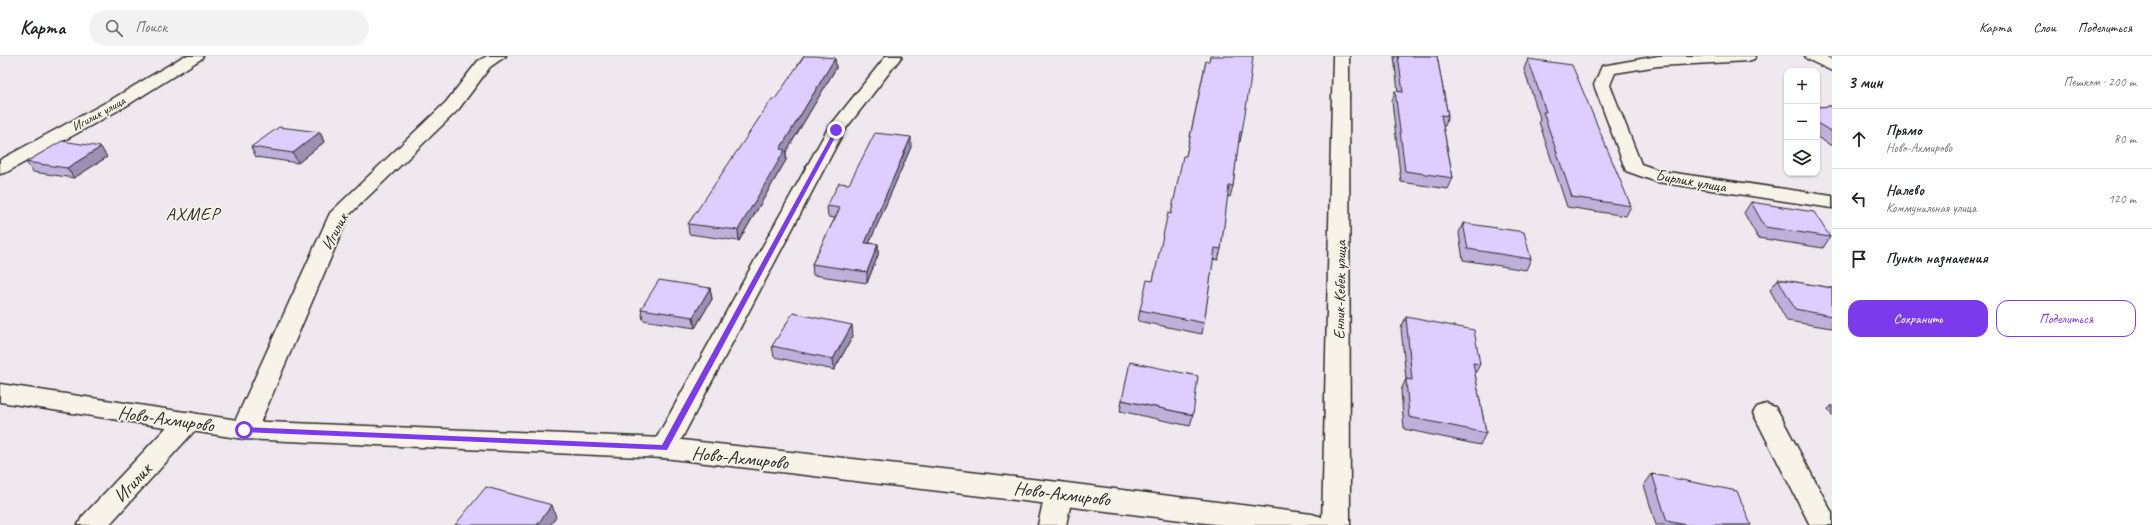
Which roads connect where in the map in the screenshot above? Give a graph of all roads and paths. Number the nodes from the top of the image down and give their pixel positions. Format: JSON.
{"nodes":[{"id":1,"x":195,"y":56,"type":"edge"},
{"id":2,"x":498,"y":56,"type":"edge"},
{"id":3,"x":894,"y":56,"type":"edge"},
{"id":4,"x":1341,"y":56,"type":"edge"},
{"id":5,"x":1748,"y":56,"type":"edge"},
{"id":6,"x":1813,"y":56,"type":"edge"},
{"id":7,"x":1654,"y":58,"type":"edge"},
{"id":8,"x":1832,"y":66,"type":"edge"},
{"id":9,"x":0,"y":168,"type":"edge"},
{"id":10,"x":1832,"y":202,"type":"edge"},
{"id":11,"x":0,"y":393,"type":"edge"},
{"id":12,"x":1766,"y":413,"type":"dead end"},
{"id":13,"x":188,"y":421,"type":"junction"},
{"id":14,"x":244,"y":430,"type":"junction"},
{"id":15,"x":664,"y":448,"type":"junction"},
{"id":16,"x":1059,"y":493,"type":"junction"},
{"id":17,"x":92,"y":525,"type":"edge"},
{"id":18,"x":1052,"y":525,"type":"edge"},
{"id":19,"x":1312,"y":525,"type":"edge"},
{"id":20,"x":1336,"y":525,"type":"edge"},
{"id":21,"x":1824,"y":525,"type":"edge"}],
"edges":[{"from":1,"to":9,"type":"main road","name":"Игилик улица"},
{"from":2,"to":14,"type":"main road","name":"Игилик"},
{"from":3,"to":15,"type":"main road"},
{"from":4,"to":20,"type":"main road","name":"Енлик-Кебек улица"},
{"from":5,"to":7,"type":"main road","name":"Бирлик улица"},
{"from":6,"to":8,"type":"main road"},
{"from":7,"to":10,"type":"main road","name":"Бирлик улица"},
{"from":11,"to":13,"type":"main road","name":"Ново-Ахмирово"},
{"from":12,"to":21,"type":"main road"},
{"from":13,"to":14,"type":"main road","name":"Ново-Ахмирово"},
{"from":13,"to":17,"type":"main road","name":"Игилик"},
{"from":14,"to":15,"type":"main road","name":"Ново-Ахмирово"},
{"from":15,"to":16,"type":"main road","name":"Ново-Ахмирово"},
{"from":16,"to":18,"type":"main road"},
{"from":16,"to":19,"type":"main road","name":"Ново-Ахмирово"}]}
